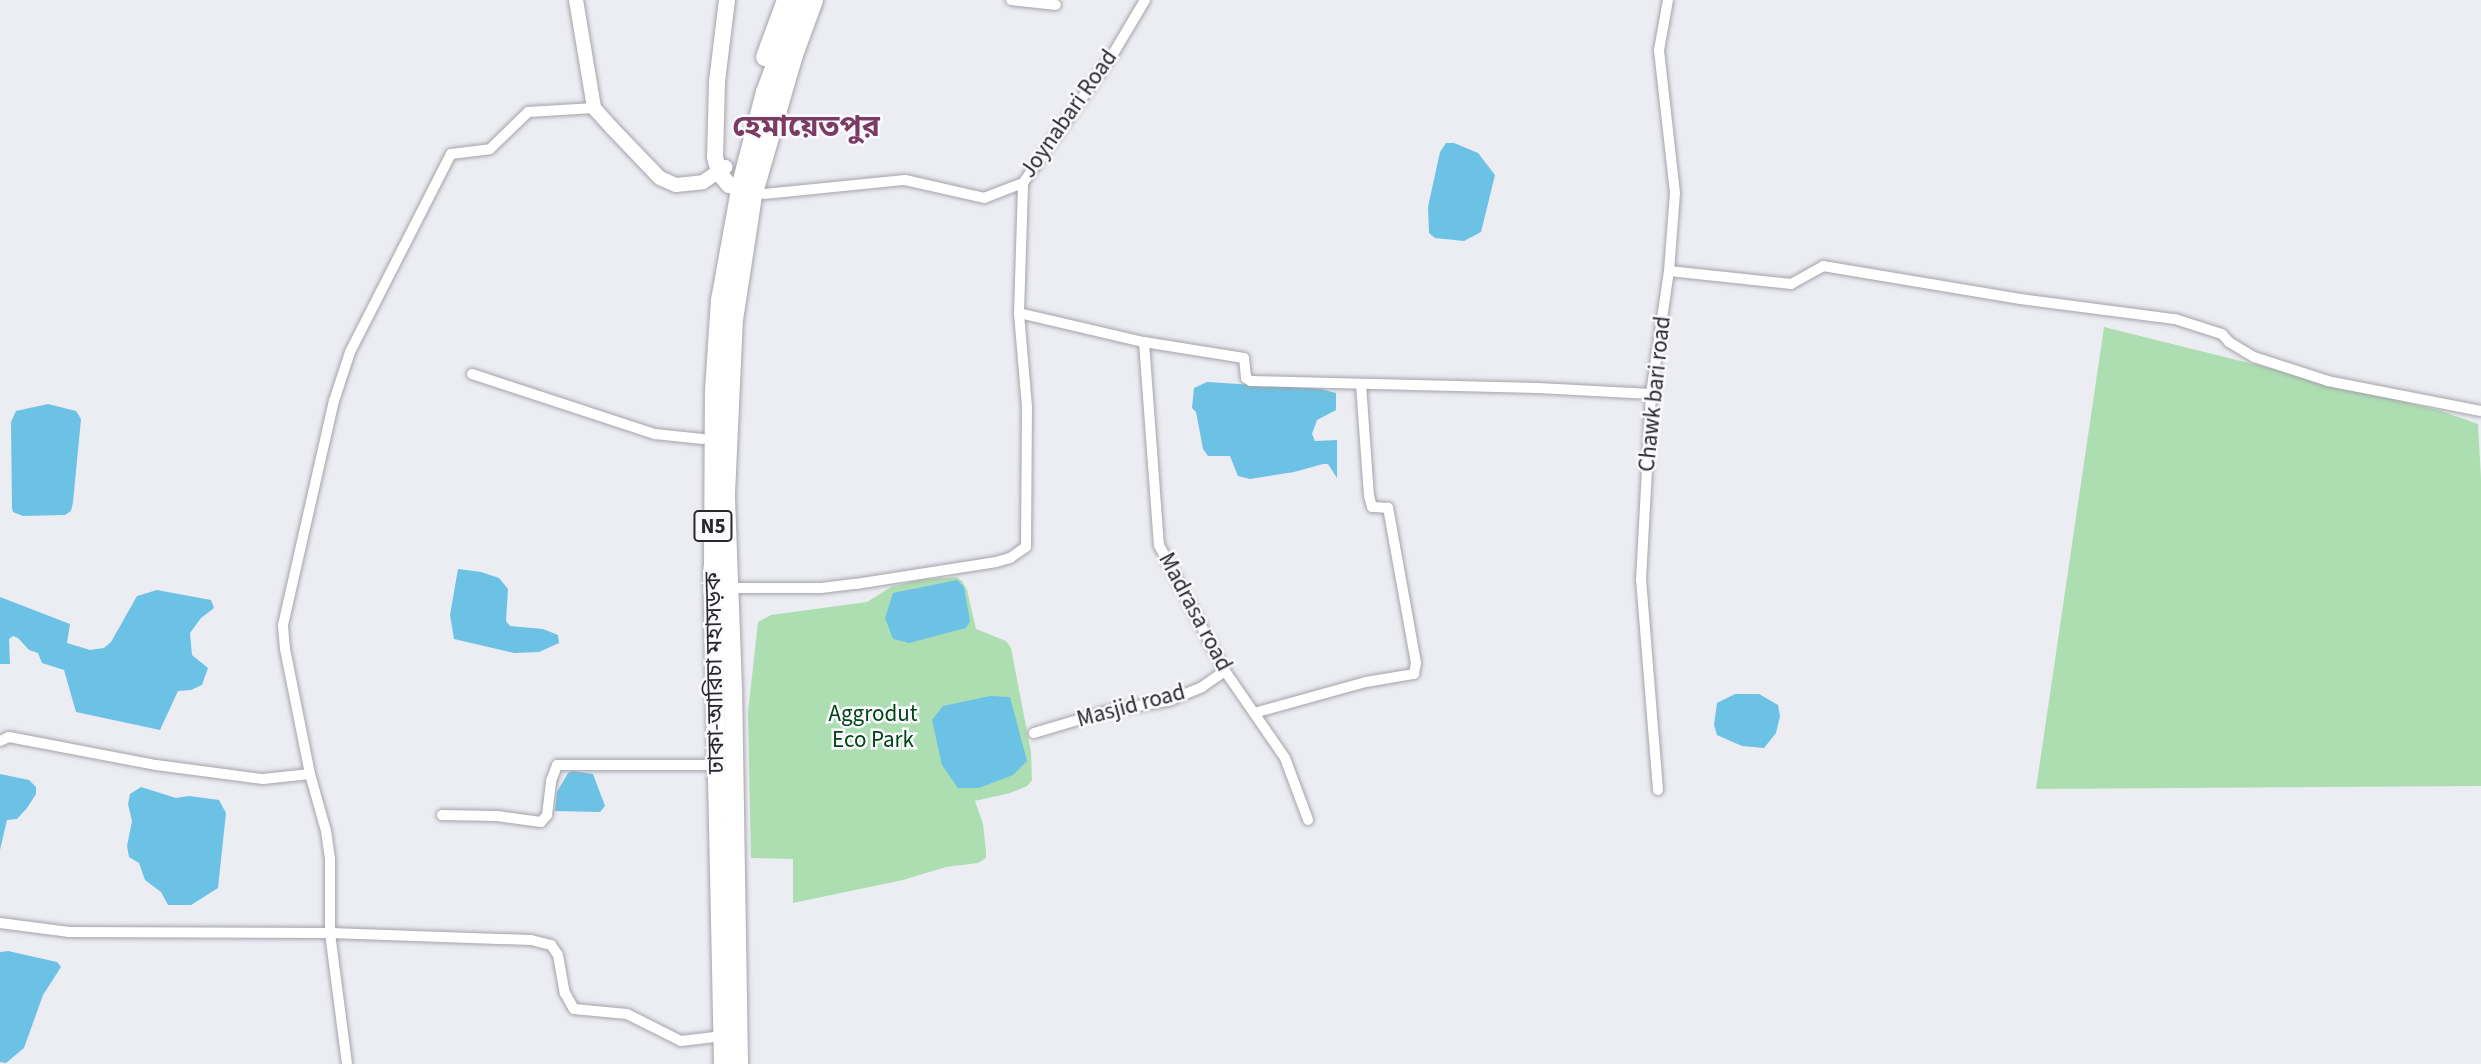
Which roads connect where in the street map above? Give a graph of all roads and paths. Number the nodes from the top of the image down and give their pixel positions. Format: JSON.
{"nodes":[{"id":1,"x":576,"y":0,"type":"edge"},
{"id":2,"x":727,"y":0,"type":"edge"},
{"id":3,"x":735,"y":0,"type":"edge"},
{"id":4,"x":786,"y":0,"type":"edge"},
{"id":5,"x":799,"y":0,"type":"edge"},
{"id":6,"x":814,"y":0,"type":"edge"},
{"id":7,"x":826,"y":0,"type":"edge"},
{"id":8,"x":1011,"y":0,"type":"edge"},
{"id":9,"x":1145,"y":0,"type":"edge"},
{"id":10,"x":1668,"y":0,"type":"edge"},
{"id":11,"x":1056,"y":5,"type":"dead end"},
{"id":12,"x":594,"y":108,"type":"junction"},
{"id":13,"x":726,"y":175,"type":"junction"},
{"id":14,"x":1023,"y":183,"type":"junction"},
{"id":15,"x":764,"y":194,"type":"junction"},
{"id":16,"x":1669,"y":271,"type":"junction"},
{"id":17,"x":1020,"y":313,"type":"junction"},
{"id":18,"x":1144,"y":342,"type":"junction"},
{"id":19,"x":472,"y":374,"type":"dead end"},
{"id":20,"x":1361,"y":384,"type":"junction"},
{"id":21,"x":1651,"y":394,"type":"junction"},
{"id":22,"x":2481,"y":411,"type":"edge"},
{"id":23,"x":703,"y":439,"type":"junction"},
{"id":24,"x":738,"y":588,"type":"junction"},
{"id":25,"x":1225,"y":671,"type":"junction"},
{"id":26,"x":725,"y":691,"type":"junction"},
{"id":27,"x":1254,"y":713,"type":"junction"},
{"id":28,"x":1034,"y":733,"type":"dead end"},
{"id":29,"x":0,"y":741,"type":"edge"},
{"id":30,"x":717,"y":765,"type":"junction"},
{"id":31,"x":310,"y":774,"type":"junction"},
{"id":32,"x":1658,"y":790,"type":"dead end"},
{"id":33,"x":442,"y":815,"type":"dead end"},
{"id":34,"x":1308,"y":820,"type":"dead end"},
{"id":35,"x":0,"y":923,"type":"edge"},
{"id":36,"x":330,"y":933,"type":"junction"},
{"id":37,"x":723,"y":1036,"type":"junction"},
{"id":38,"x":347,"y":1064,"type":"edge"},
{"id":39,"x":723,"y":1064,"type":"edge"},
{"id":40,"x":739,"y":1064,"type":"edge"}],
"edges":[{"from":1,"to":12,"type":"street"},
{"from":2,"to":13,"type":"main road"},
{"from":3,"to":13,"type":"main road"},
{"from":4,"to":13,"type":"highway"},
{"from":5,"to":26,"type":"highway","name":"ঢাকা-আরিচা মহাসড়ক","number":"N5"},
{"from":6,"to":26,"type":"highway","name":"ঢাকা-আরিচা মহাসড়ক","number":"N5"},
{"from":7,"to":15,"type":"highway"},
{"from":8,"to":11,"type":"street"},
{"from":9,"to":14,"type":"street","name":"Joynabari Road"},
{"from":10,"to":16,"type":"street","name":"Chawk bari road"},
{"from":12,"to":13,"type":"street"},
{"from":12,"to":31,"type":"street"},
{"from":13,"to":23,"type":"highway"},
{"from":14,"to":15,"type":"street","name":"Joynabari Road"},
{"from":14,"to":17,"type":"street"},
{"from":15,"to":24,"type":"highway"},
{"from":16,"to":21,"type":"street","name":"Chawk bari road"},
{"from":16,"to":22,"type":"street"},
{"from":17,"to":18,"type":"street"},
{"from":17,"to":24,"type":"street"},
{"from":18,"to":20,"type":"street"},
{"from":18,"to":25,"type":"street","name":"Madrasa road"},
{"from":19,"to":23,"type":"street"},
{"from":20,"to":21,"type":"street"},
{"from":20,"to":27,"type":"street"},
{"from":21,"to":32,"type":"street","name":"Chawk bari road"},
{"from":23,"to":26,"type":"highway"},
{"from":24,"to":26,"type":"highway"},
{"from":25,"to":27,"type":"street","name":"Madrasa road"},
{"from":25,"to":28,"type":"street","name":"Masjid road"},
{"from":26,"to":30,"type":"highway","name":"ঢাকা-আরিচা মহাসড়ক","number":"N5"},
{"from":26,"to":40,"type":"highway","name":"ঢাকা-আরিচা মহাসড়ক","number":"N5"},
{"from":27,"to":34,"type":"street","name":"Madrasa road"},
{"from":29,"to":31,"type":"street"},
{"from":30,"to":33,"type":"street"},
{"from":30,"to":37,"type":"highway","name":"ঢাকা-আরিচা মহাসড়ক","number":"N5"},
{"from":31,"to":36,"type":"street"},
{"from":35,"to":36,"type":"street"},
{"from":36,"to":37,"type":"street"},
{"from":36,"to":38,"type":"street"},
{"from":37,"to":39,"type":"highway","name":"ঢাকা-আরিচা মহাসড়ক","number":"N5"}]}
